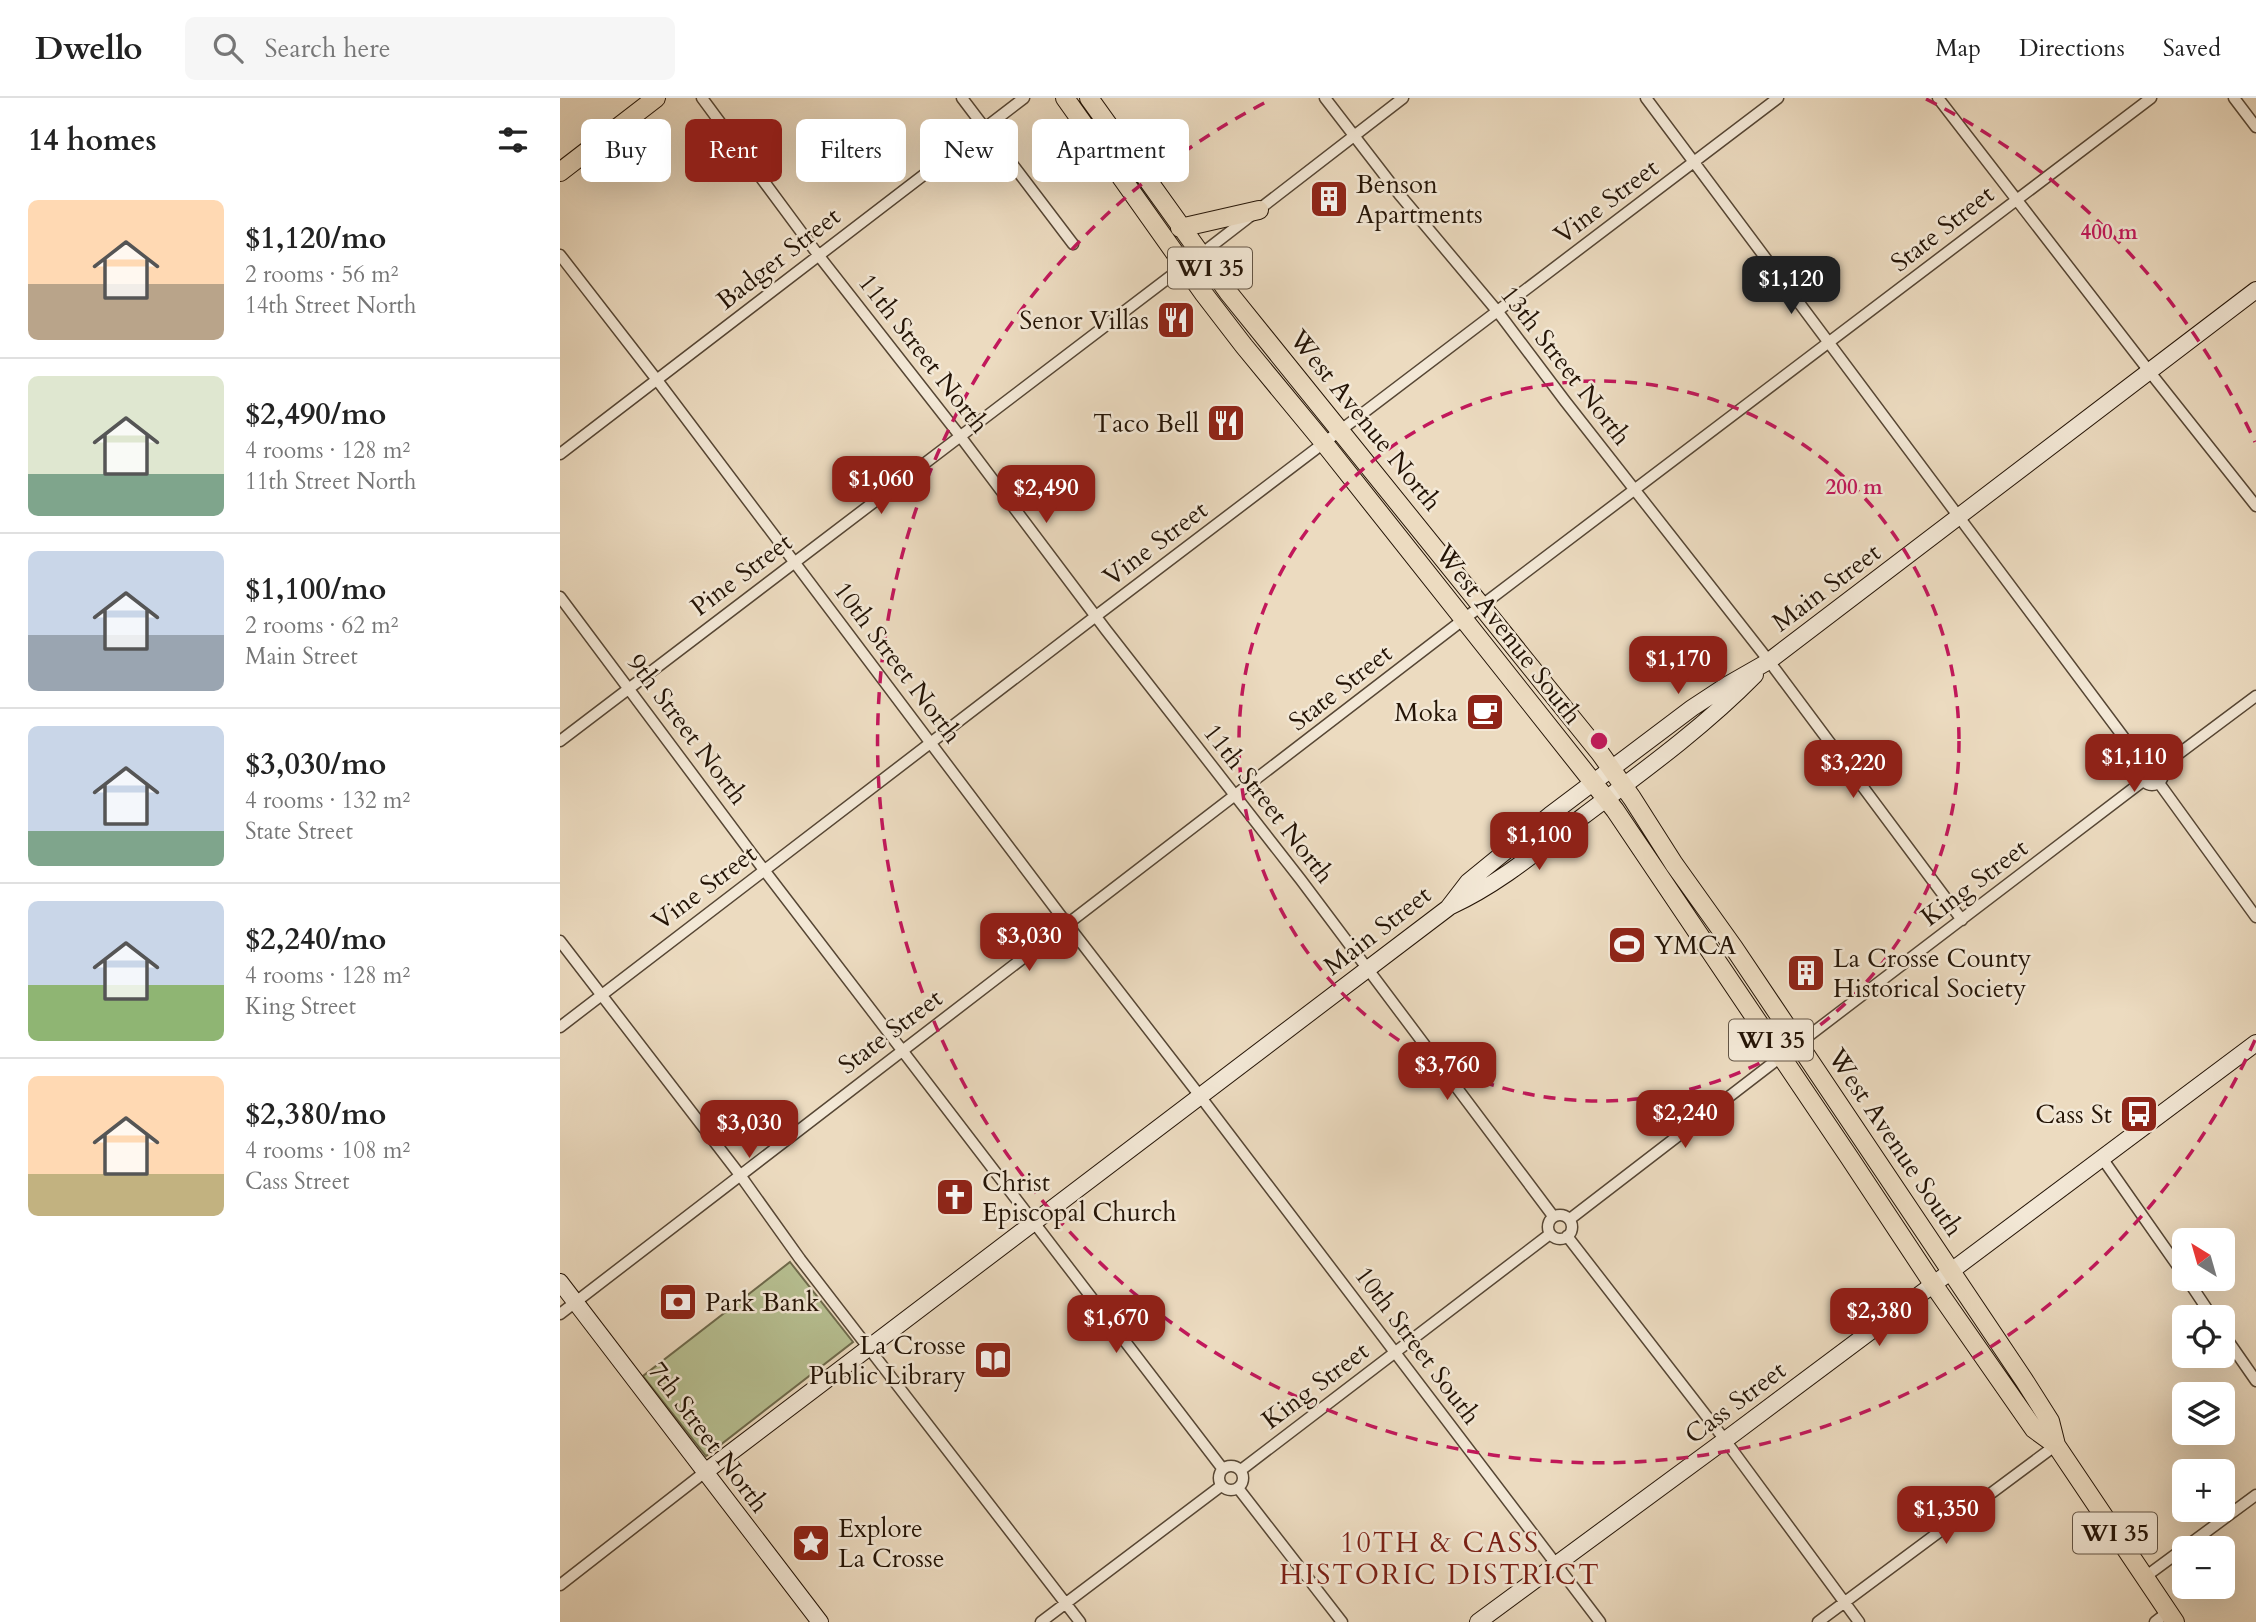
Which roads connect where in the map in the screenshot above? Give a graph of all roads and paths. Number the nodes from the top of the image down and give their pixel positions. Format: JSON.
{"nodes":[{"id":1,"x":656,"y":98,"type":"edge"},
{"id":2,"x":702,"y":98,"type":"edge"},
{"id":3,"x":961,"y":98,"type":"edge"},
{"id":4,"x":1024,"y":98,"type":"edge"},
{"id":5,"x":1065,"y":98,"type":"edge"},
{"id":6,"x":1089,"y":98,"type":"edge"},
{"id":7,"x":1325,"y":98,"type":"edge"},
{"id":8,"x":1403,"y":98,"type":"edge"},
{"id":9,"x":1646,"y":98,"type":"edge"},
{"id":10,"x":1778,"y":98,"type":"edge"},
{"id":11,"x":1938,"y":98,"type":"edge"},
{"id":12,"x":2151,"y":98,"type":"edge"},
{"id":13,"x":2234,"y":98,"type":"edge"},
{"id":14,"x":978,"y":119,"type":"edge"},
{"id":15,"x":997,"y":119,"type":"edge"},
{"id":16,"x":2256,"y":127,"type":"edge"},
{"id":17,"x":1354,"y":135,"type":"junction"},
{"id":18,"x":1695,"y":162,"type":"junction"},
{"id":19,"x":560,"y":172,"type":"edge"},
{"id":20,"x":1018,"y":172,"type":"edge"},
{"id":21,"x":920,"y":178,"type":"edge"},
{"id":22,"x":2016,"y":199,"type":"junction"},
{"id":23,"x":1259,"y":209,"type":"junction"},
{"id":24,"x":1180,"y":228,"type":"junction"},
{"id":25,"x":1073,"y":244,"type":"dead end"},
{"id":26,"x":560,"y":255,"type":"edge"},
{"id":27,"x":1200,"y":255,"type":"junction"},
{"id":28,"x":819,"y":256,"type":"junction"},
{"id":29,"x":1184,"y":266,"type":"junction"},
{"id":30,"x":2256,"y":290,"type":"edge"},
{"id":31,"x":1497,"y":312,"type":"junction"},
{"id":32,"x":1830,"y":342,"type":"junction"},
{"id":33,"x":2149,"y":371,"type":"junction"},
{"id":34,"x":657,"y":380,"type":"junction"},
{"id":35,"x":1340,"y":431,"type":"junction"},
{"id":36,"x":960,"y":436,"type":"junction"},
{"id":37,"x":1324,"y":443,"type":"junction"},
{"id":38,"x":560,"y":454,"type":"edge"},
{"id":39,"x":1635,"y":491,"type":"junction"},
{"id":40,"x":2256,"y":506,"type":"edge"},
{"id":41,"x":1959,"y":517,"type":"junction"},
{"id":42,"x":793,"y":562,"type":"junction"},
{"id":43,"x":560,"y":597,"type":"edge"},
{"id":44,"x":1481,"y":606,"type":"junction"},
{"id":45,"x":1096,"y":617,"type":"junction"},
{"id":46,"x":1464,"y":620,"type":"junction"},
{"id":47,"x":1769,"y":661,"type":"junction"},
{"id":48,"x":629,"y":689,"type":"junction"},
{"id":49,"x":2256,"y":696,"type":"edge"},
{"id":50,"x":560,"y":741,"type":"edge"},
{"id":51,"x":930,"y":743,"type":"junction"},
{"id":52,"x":2145,"y":766,"type":"junction"},
{"id":53,"x":2161,"y":767,"type":"junction"},
{"id":54,"x":1611,"y":769,"type":"junction"},
{"id":55,"x":2143,"y":781,"type":"junction"},
{"id":56,"x":1593,"y":782,"type":"junction"},
{"id":57,"x":2159,"y":783,"type":"junction"},
{"id":58,"x":1623,"y":786,"type":"junction"},
{"id":59,"x":1236,"y":797,"type":"junction"},
{"id":60,"x":1606,"y":799,"type":"junction"},
{"id":61,"x":764,"y":870,"type":"junction"},
{"id":62,"x":1448,"y":908,"type":"junction"},
{"id":63,"x":2256,"y":917,"type":"edge"},
{"id":64,"x":1962,"y":920,"type":"junction"},
{"id":65,"x":1067,"y":924,"type":"junction"},
{"id":66,"x":560,"y":941,"type":"edge"},
{"id":67,"x":1367,"y":970,"type":"junction"},
{"id":68,"x":601,"y":995,"type":"junction"},
{"id":69,"x":560,"y":1027,"type":"edge"},
{"id":70,"x":2256,"y":1043,"type":"edge"},
{"id":71,"x":1798,"y":1044,"type":"junction"},
{"id":72,"x":903,"y":1050,"type":"junction"},
{"id":73,"x":1782,"y":1056,"type":"junction"},
{"id":74,"x":1200,"y":1096,"type":"junction"},
{"id":75,"x":2102,"y":1158,"type":"junction"},
{"id":76,"x":740,"y":1175,"type":"junction"},
{"id":77,"x":1553,"y":1216,"type":"junction"},
{"id":78,"x":1570,"y":1219,"type":"junction"},
{"id":79,"x":1035,"y":1222,"type":"junction"},
{"id":80,"x":1550,"y":1234,"type":"junction"},
{"id":81,"x":1567,"y":1236,"type":"junction"},
{"id":82,"x":2172,"y":1258,"type":"edge"},
{"id":83,"x":1950,"y":1271,"type":"junction"},
{"id":84,"x":560,"y":1282,"type":"edge"},
{"id":85,"x":1933,"y":1284,"type":"junction"},
{"id":86,"x":575,"y":1302,"type":"junction"},
{"id":87,"x":560,"y":1314,"type":"edge"},
{"id":88,"x":869,"y":1347,"type":"junction"},
{"id":89,"x":2235,"y":1351,"type":"edge"},
{"id":90,"x":1395,"y":1352,"type":"junction"},
{"id":91,"x":2256,"y":1381,"type":"edge"},
{"id":92,"x":1725,"y":1440,"type":"junction"},
{"id":93,"x":2056,"y":1446,"type":"junction"},
{"id":94,"x":1222,"y":1468,"type":"junction"},
{"id":95,"x":1241,"y":1470,"type":"junction"},
{"id":96,"x":705,"y":1472,"type":"junction"},
{"id":97,"x":1221,"y":1486,"type":"junction"},
{"id":98,"x":1238,"y":1488,"type":"junction"},
{"id":99,"x":2256,"y":1494,"type":"edge"},
{"id":100,"x":1556,"y":1564,"type":"junction"},
{"id":101,"x":2145,"y":1577,"type":"junction"},
{"id":102,"x":560,"y":1585,"type":"edge"},
{"id":103,"x":1844,"y":1602,"type":"junction"},
{"id":104,"x":1066,"y":1603,"type":"junction"},
{"id":105,"x":2166,"y":1619,"type":"edge"},
{"id":106,"x":820,"y":1622,"type":"edge"},
{"id":107,"x":1041,"y":1622,"type":"edge"},
{"id":108,"x":1080,"y":1622,"type":"edge"},
{"id":109,"x":1342,"y":1622,"type":"edge"},
{"id":110,"x":1478,"y":1622,"type":"edge"},
{"id":111,"x":1600,"y":1622,"type":"edge"},
{"id":112,"x":1818,"y":1622,"type":"edge"},
{"id":113,"x":1860,"y":1622,"type":"edge"}],
"edges":[{"from":1,"to":19,"type":"main road"},
{"from":2,"to":28,"type":"street","name":"11th Street North"},
{"from":3,"to":14,"type":"street"},
{"from":4,"to":15,"type":"street","name":"Badger Street"},
{"from":5,"to":29,"type":"main road","name":"West Avenue North","number":"WI 35"},
{"from":6,"to":24,"type":"main road","name":"West Avenue North","number":"WI 35"},
{"from":7,"to":17,"type":"street","name":"13th Street North"},
{"from":8,"to":17,"type":"street"},
{"from":9,"to":18,"type":"street"},
{"from":10,"to":18,"type":"street","name":"Vine Street"},
{"from":11,"to":22,"type":"street"},
{"from":12,"to":22,"type":"street","name":"State Street"},
{"from":13,"to":16,"type":"street"},
{"from":17,"to":23,"type":"street"},
{"from":17,"to":31,"type":"street","name":"13th Street North"},
{"from":18,"to":31,"type":"street","name":"Vine Street"},
{"from":18,"to":32,"type":"street"},
{"from":20,"to":25,"type":"street"},
{"from":21,"to":28,"type":"street","name":"Badger Street"},
{"from":22,"to":32,"type":"street","name":"State Street"},
{"from":22,"to":33,"type":"street"},
{"from":23,"to":24,"type":"main road"},
{"from":23,"to":27,"type":"street"},
{"from":24,"to":27,"type":"main road","name":"West Avenue North","number":"WI 35"},
{"from":26,"to":34,"type":"street","name":"10th Street North"},
{"from":27,"to":35,"type":"main road","name":"West Avenue North","number":"WI 35"},
{"from":28,"to":34,"type":"street","name":"Badger Street"},
{"from":28,"to":36,"type":"street","name":"11th Street North"},
{"from":29,"to":36,"type":"street","name":"Pine Street"},
{"from":29,"to":37,"type":"main road","name":"West Avenue North","number":"WI 35"},
{"from":30,"to":33,"type":"street","name":"Main Street"},
{"from":31,"to":35,"type":"street","name":"Vine Street"},
{"from":31,"to":39,"type":"street","name":"13th Street North"},
{"from":32,"to":39,"type":"street","name":"State Street"},
{"from":32,"to":41,"type":"street"},
{"from":33,"to":40,"type":"street"},
{"from":33,"to":41,"type":"street","name":"Main Street"},
{"from":34,"to":38,"type":"street","name":"Badger Street"},
{"from":34,"to":42,"type":"street","name":"10th Street North"},
{"from":35,"to":37,"type":"street","name":"Vine Street"},
{"from":35,"to":44,"type":"main road","name":"West Avenue North","number":"WI 35"},
{"from":36,"to":42,"type":"street","name":"Pine Street"},
{"from":36,"to":45,"type":"street","name":"11th Street North"},
{"from":37,"to":45,"type":"street","name":"Vine Street"},
{"from":37,"to":46,"type":"main road","name":"West Avenue South","number":"WI 35"},
{"from":39,"to":44,"type":"street","name":"State Street"},
{"from":39,"to":47,"type":"street","name":"13th Street North"},
{"from":41,"to":47,"type":"street","name":"Main Street"},
{"from":41,"to":52,"type":"street"},
{"from":42,"to":48,"type":"street","name":"Pine Street"},
{"from":42,"to":51,"type":"street","name":"10th Street North"},
{"from":43,"to":48,"type":"street","name":"9th Street North"},
{"from":44,"to":46,"type":"street","name":"State Street"},
{"from":44,"to":54,"type":"main road","name":"West Avenue North","number":"WI 35"},
{"from":45,"to":51,"type":"street","name":"Vine Street"},
{"from":45,"to":59,"type":"street","name":"11th Street North"},
{"from":46,"to":56,"type":"main road","name":"West Avenue South","number":"WI 35"},
{"from":46,"to":59,"type":"street","name":"State Street"},
{"from":47,"to":54,"type":"street","name":"Main Street"},
{"from":47,"to":58,"type":"street"},
{"from":47,"to":64,"type":"street","name":"13th Street North"},
{"from":48,"to":50,"type":"street","name":"Pine Street"},
{"from":48,"to":61,"type":"street","name":"9th Street North"},
{"from":49,"to":53,"type":"street"},
{"from":51,"to":61,"type":"street","name":"Vine Street"},
{"from":51,"to":65,"type":"street","name":"10th Street North"},
{"from":52,"to":53,"type":"street"},
{"from":52,"to":55,"type":"street"},
{"from":53,"to":57,"type":"street"},
{"from":54,"to":56,"type":"street","name":"Main Street"},
{"from":54,"to":58,"type":"main road","name":"West Avenue South","number":"WI 35"},
{"from":55,"to":57,"type":"street"},
{"from":55,"to":64,"type":"street","name":"King Street"},
{"from":56,"to":60,"type":"main road","name":"West Avenue South","number":"WI 35"},
{"from":56,"to":62,"type":"street","name":"Main Street"},
{"from":57,"to":63,"type":"street"},
{"from":58,"to":60,"type":"street"},
{"from":58,"to":71,"type":"main road","name":"West Avenue South","number":"WI 35"},
{"from":59,"to":65,"type":"street","name":"State Street"},
{"from":59,"to":67,"type":"street","name":"11th Street North"},
{"from":60,"to":62,"type":"street"},
{"from":60,"to":73,"type":"main road","name":"West Avenue South","number":"WI 35"},
{"from":61,"to":68,"type":"street","name":"Vine Street"},
{"from":61,"to":72,"type":"street","name":"9th Street North"},
{"from":62,"to":67,"type":"street","name":"Main Street"},
{"from":64,"to":71,"type":"street","name":"King Street"},
{"from":65,"to":72,"type":"street","name":"State Street"},
{"from":65,"to":74,"type":"street","name":"10th Street North"},
{"from":66,"to":68,"type":"street"},
{"from":67,"to":74,"type":"street","name":"Main Street"},
{"from":67,"to":77,"type":"street","name":"11th Street North"},
{"from":68,"to":69,"type":"street","name":"Vine Street"},
{"from":68,"to":76,"type":"street"},
{"from":70,"to":75,"type":"street","name":"Cass Street"},
{"from":71,"to":83,"type":"main road","name":"West Avenue South","number":"WI 35"},
{"from":72,"to":76,"type":"street","name":"State Street"},
{"from":72,"to":79,"type":"street","name":"9th Street North"},
{"from":73,"to":78,"type":"street"},
{"from":73,"to":85,"type":"main road","name":"West Avenue South","number":"WI 35"},
{"from":74,"to":79,"type":"street","name":"Main Street"},
{"from":74,"to":90,"type":"street","name":"10th Street South"},
{"from":75,"to":82,"type":"street"},
{"from":75,"to":83,"type":"street","name":"Cass Street"},
{"from":76,"to":86,"type":"street","name":"State Street"},
{"from":76,"to":88,"type":"street"},
{"from":77,"to":78,"type":"street"},
{"from":77,"to":80,"type":"street"},
{"from":78,"to":81,"type":"street"},
{"from":79,"to":88,"type":"street","name":"Main Street"},
{"from":79,"to":94,"type":"street","name":"9th Street North"},
{"from":80,"to":81,"type":"street"},
{"from":80,"to":90,"type":"street","name":"King Street"},
{"from":81,"to":92,"type":"street"},
{"from":83,"to":85,"type":"street","name":"Cass Street"},
{"from":83,"to":93,"type":"main road","name":"West Avenue South","number":"WI 35"},
{"from":84,"to":86,"type":"street","name":"7th Street North"},
{"from":85,"to":92,"type":"street","name":"Cass Street"},
{"from":85,"to":93,"type":"main road","name":"West Avenue South","number":"WI 35"},
{"from":86,"to":87,"type":"street","name":"State Street"},
{"from":86,"to":96,"type":"street","name":"7th Street North"},
{"from":88,"to":96,"type":"street","name":"Main Street"},
{"from":88,"to":104,"type":"street"},
{"from":89,"to":91,"type":"street"},
{"from":90,"to":95,"type":"street","name":"King Street"},
{"from":90,"to":100,"type":"street","name":"10th Street South"},
{"from":92,"to":100,"type":"street","name":"Cass Street"},
{"from":92,"to":103,"type":"street"},
{"from":93,"to":101,"type":"main road","name":"West Avenue South","number":"WI 35"},
{"from":93,"to":103,"type":"street"},
{"from":94,"to":95,"type":"street"},
{"from":94,"to":97,"type":"street"},
{"from":95,"to":98,"type":"street"},
{"from":96,"to":102,"type":"street","name":"Main Street"},
{"from":96,"to":106,"type":"street","name":"7th Street North"},
{"from":97,"to":98,"type":"street"},
{"from":97,"to":104,"type":"street"},
{"from":98,"to":109,"type":"street"},
{"from":99,"to":101,"type":"street"},
{"from":100,"to":110,"type":"street","name":"Cass Street"},
{"from":100,"to":111,"type":"street","name":"10th Street South"},
{"from":101,"to":105,"type":"main road","name":"West Avenue South","number":"WI 35"},
{"from":103,"to":112,"type":"street"},
{"from":103,"to":113,"type":"street"},
{"from":104,"to":107,"type":"street"},
{"from":104,"to":108,"type":"street"}]}
